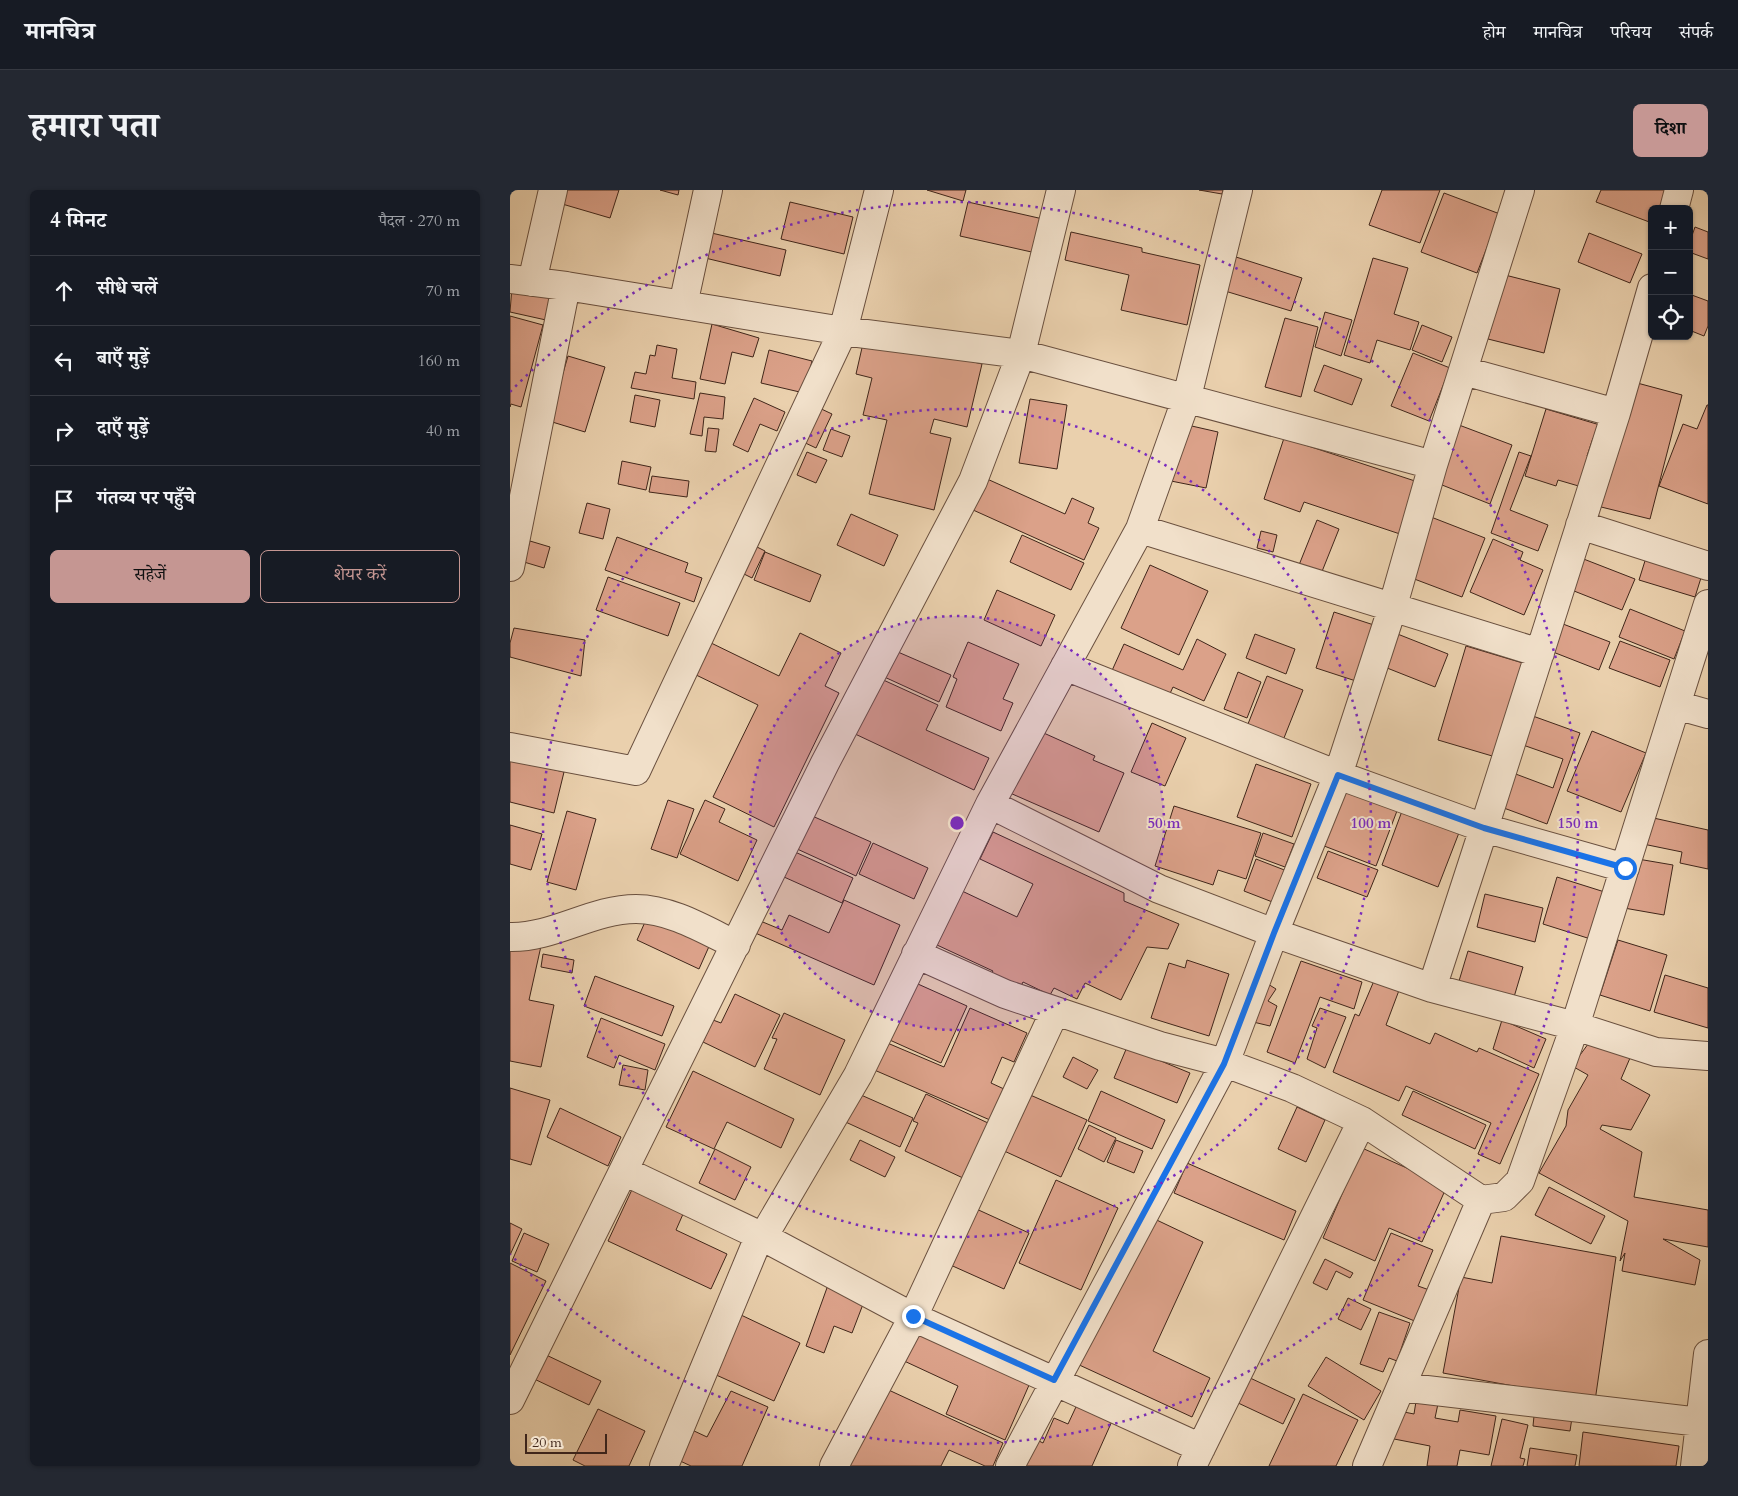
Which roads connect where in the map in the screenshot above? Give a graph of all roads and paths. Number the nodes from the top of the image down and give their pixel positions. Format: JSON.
{"nodes":[{"id":1,"x":553,"y":190,"type":"edge"},
{"id":2,"x":708,"y":190,"type":"edge"},
{"id":3,"x":879,"y":190,"type":"edge"},
{"id":4,"x":1061,"y":190,"type":"edge"},
{"id":5,"x":1238,"y":190,"type":"edge"},
{"id":6,"x":1520,"y":190,"type":"edge"},
{"id":7,"x":1680,"y":190,"type":"edge"},
{"id":8,"x":1675,"y":205,"type":"edge"},
{"id":9,"x":521,"y":281,"type":"edge"},
{"id":10,"x":566,"y":286,"type":"junction"},
{"id":11,"x":1650,"y":295,"type":"edge"},
{"id":12,"x":683,"y":305,"type":"junction"},
{"id":13,"x":843,"y":331,"type":"junction"},
{"id":14,"x":1021,"y":354,"type":"junction"},
{"id":15,"x":1464,"y":371,"type":"junction"},
{"id":16,"x":1187,"y":397,"type":"junction"},
{"id":17,"x":1616,"y":413,"type":"junction"},
{"id":18,"x":1433,"y":465,"type":"junction"},
{"id":19,"x":1580,"y":524,"type":"junction"},
{"id":20,"x":1140,"y":529,"type":"junction"},
{"id":21,"x":510,"y":566,"type":"edge"},
{"id":22,"x":1708,"y":566,"type":"edge"},
{"id":23,"x":1708,"y":604,"type":"edge"},
{"id":24,"x":1392,"y":609,"type":"junction"},
{"id":25,"x":1540,"y":654,"type":"junction"},
{"id":26,"x":1065,"y":666,"type":"junction"},
{"id":27,"x":1676,"y":705,"type":"junction"},
{"id":28,"x":1708,"y":714,"type":"edge"},
{"id":29,"x":510,"y":747,"type":"edge"},
{"id":30,"x":1338,"y":775,"type":"junction"},
{"id":31,"x":990,"y":804,"type":"junction"},
{"id":32,"x":1484,"y":828,"type":"junction"},
{"id":33,"x":1625,"y":868,"type":"junction"},
{"id":34,"x":1274,"y":933,"type":"junction"},
{"id":35,"x":510,"y":937,"type":"edge"},
{"id":36,"x":736,"y":945,"type":"junction"},
{"id":37,"x":916,"y":954,"type":"junction"},
{"id":38,"x":1432,"y":988,"type":"junction"},
{"id":39,"x":1055,"y":1011,"type":"junction"},
{"id":40,"x":1575,"y":1026,"type":"junction"},
{"id":41,"x":1708,"y":1056,"type":"edge"},
{"id":42,"x":1224,"y":1064,"type":"junction"},
{"id":43,"x":1362,"y":1121,"type":"junction"},
{"id":44,"x":624,"y":1171,"type":"junction"},
{"id":45,"x":1481,"y":1200,"type":"junction"},
{"id":46,"x":763,"y":1237,"type":"junction"},
{"id":47,"x":913,"y":1316,"type":"junction"},
{"id":48,"x":1708,"y":1354,"type":"edge"},
{"id":49,"x":1054,"y":1380,"type":"junction"},
{"id":50,"x":1401,"y":1387,"type":"junction"},
{"id":51,"x":510,"y":1400,"type":"edge"},
{"id":52,"x":1700,"y":1422,"type":"junction"},
{"id":53,"x":1197,"y":1457,"type":"edge"},
{"id":54,"x":664,"y":1466,"type":"edge"},
{"id":55,"x":834,"y":1466,"type":"edge"},
{"id":56,"x":1010,"y":1466,"type":"edge"},
{"id":57,"x":1367,"y":1466,"type":"edge"},
{"id":58,"x":1695,"y":1466,"type":"edge"}],
"edges":[{"from":1,"to":9,"type":"street"},
{"from":2,"to":12,"type":"street"},
{"from":3,"to":13,"type":"street"},
{"from":4,"to":14,"type":"street"},
{"from":5,"to":16,"type":"street"},
{"from":6,"to":15,"type":"street"},
{"from":7,"to":8,"type":"street"},
{"from":9,"to":10,"type":"street"},
{"from":10,"to":12,"type":"street"},
{"from":10,"to":21,"type":"street"},
{"from":11,"to":17,"type":"street"},
{"from":12,"to":13,"type":"street"},
{"from":13,"to":14,"type":"street"},
{"from":13,"to":29,"type":"street"},
{"from":14,"to":16,"type":"street"},
{"from":14,"to":36,"type":"street"},
{"from":15,"to":17,"type":"street"},
{"from":15,"to":18,"type":"street"},
{"from":16,"to":18,"type":"street"},
{"from":16,"to":20,"type":"street"},
{"from":17,"to":19,"type":"street"},
{"from":18,"to":24,"type":"street"},
{"from":19,"to":22,"type":"street"},
{"from":19,"to":25,"type":"street"},
{"from":20,"to":24,"type":"street"},
{"from":20,"to":26,"type":"street"},
{"from":23,"to":27,"type":"street"},
{"from":24,"to":25,"type":"street"},
{"from":24,"to":30,"type":"street"},
{"from":25,"to":32,"type":"street"},
{"from":26,"to":30,"type":"street"},
{"from":26,"to":31,"type":"street"},
{"from":27,"to":28,"type":"street"},
{"from":27,"to":33,"type":"street"},
{"from":30,"to":32,"type":"street"},
{"from":30,"to":34,"type":"street"},
{"from":31,"to":34,"type":"street"},
{"from":31,"to":37,"type":"street"},
{"from":32,"to":33,"type":"street"},
{"from":32,"to":38,"type":"street"},
{"from":33,"to":40,"type":"street"},
{"from":34,"to":38,"type":"street"},
{"from":34,"to":42,"type":"street"},
{"from":35,"to":36,"type":"street"},
{"from":36,"to":44,"type":"street"},
{"from":37,"to":39,"type":"street"},
{"from":37,"to":46,"type":"street"},
{"from":38,"to":40,"type":"street"},
{"from":39,"to":42,"type":"street"},
{"from":39,"to":47,"type":"street"},
{"from":40,"to":41,"type":"street"},
{"from":40,"to":45,"type":"street"},
{"from":42,"to":43,"type":"street"},
{"from":42,"to":49,"type":"street"},
{"from":43,"to":45,"type":"street"},
{"from":43,"to":53,"type":"street"},
{"from":44,"to":46,"type":"street"},
{"from":44,"to":51,"type":"street"},
{"from":45,"to":50,"type":"street"},
{"from":46,"to":47,"type":"street"},
{"from":46,"to":54,"type":"street"},
{"from":47,"to":49,"type":"street"},
{"from":47,"to":55,"type":"street"},
{"from":48,"to":52,"type":"street"},
{"from":49,"to":53,"type":"street"},
{"from":49,"to":56,"type":"street"},
{"from":50,"to":52,"type":"street"},
{"from":50,"to":57,"type":"street"},
{"from":52,"to":58,"type":"street"}]}
